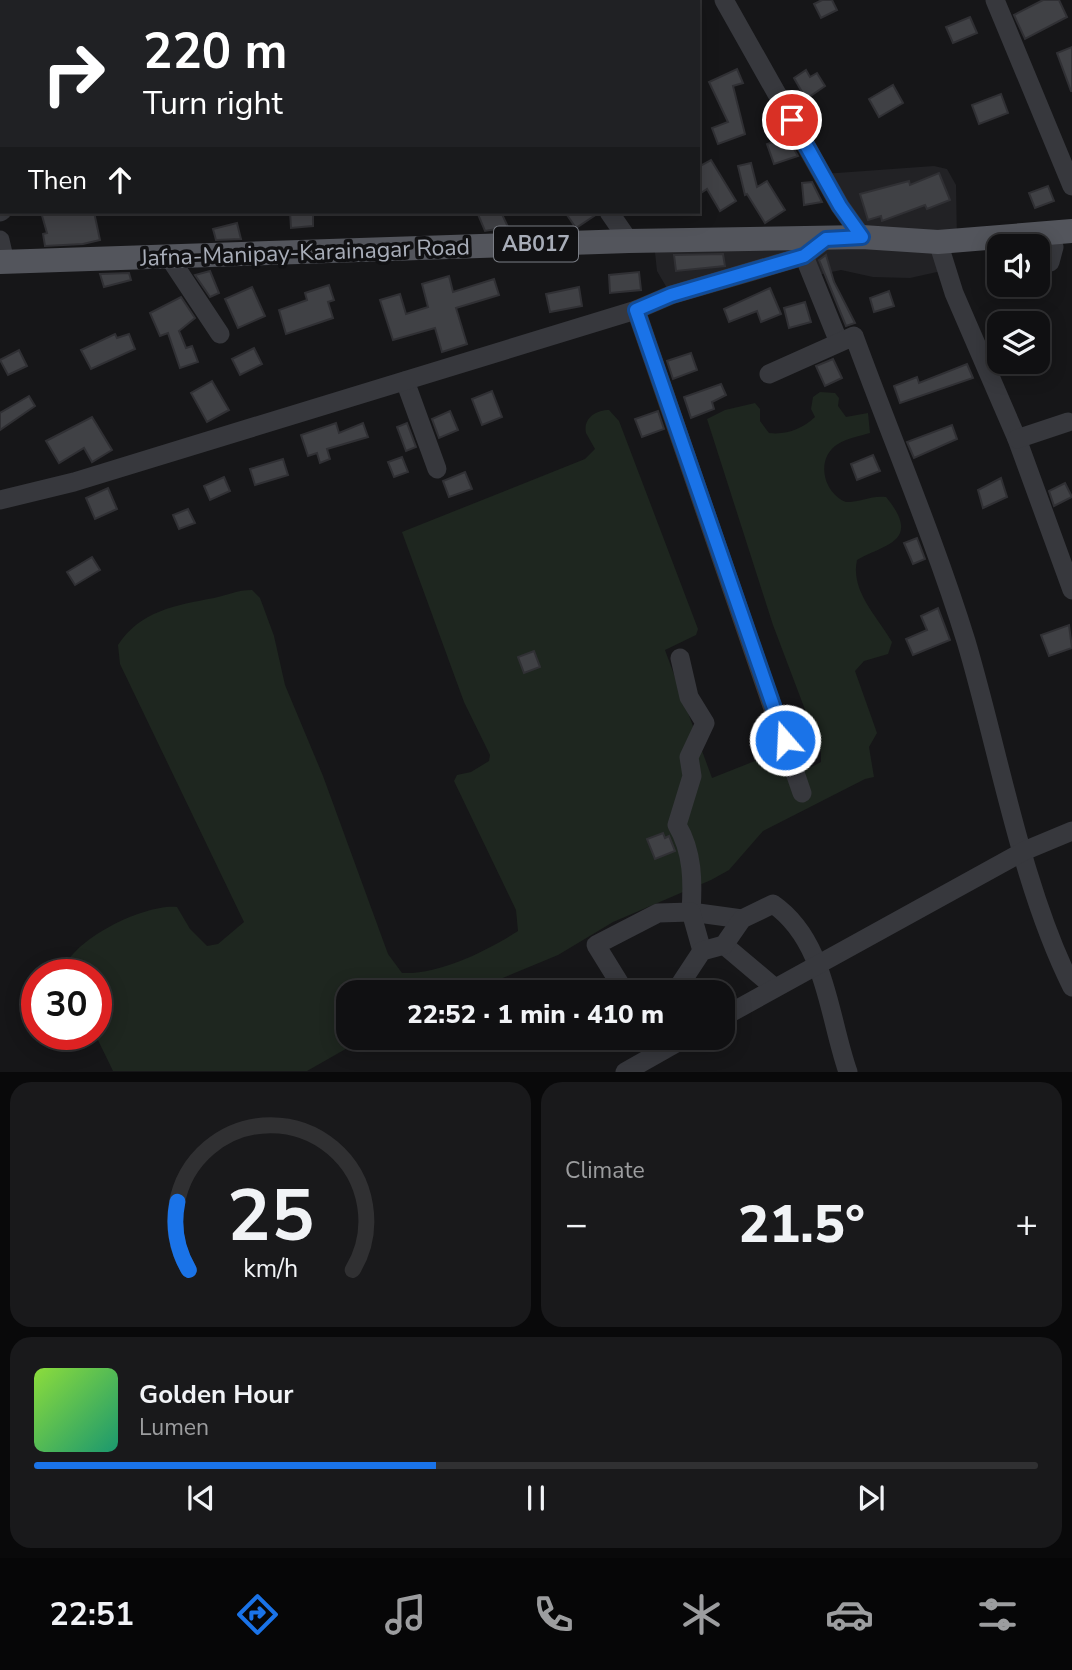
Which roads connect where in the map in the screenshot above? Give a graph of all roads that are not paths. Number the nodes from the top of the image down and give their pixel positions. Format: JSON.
{"nodes":[{"id":1,"x":724,"y":0,"type":"edge"},
{"id":2,"x":995,"y":0,"type":"edge"},
{"id":3,"x":1072,"y":186,"type":"edge"},
{"id":4,"x":610,"y":214,"type":"edge"},
{"id":5,"x":1072,"y":231,"type":"edge"},
{"id":6,"x":1047,"y":233,"type":"joint"},
{"id":7,"x":862,"y":237,"type":"junction"},
{"id":8,"x":826,"y":239,"type":"junction"},
{"id":9,"x":1050,"y":239,"type":"edge"},
{"id":10,"x":629,"y":241,"type":"junction"},
{"id":11,"x":938,"y":242,"type":"junction"},
{"id":12,"x":2,"y":255,"type":"edge"},
{"id":13,"x":804,"y":256,"type":"junction"},
{"id":14,"x":169,"y":257,"type":"junction"},
{"id":15,"x":1050,"y":262,"type":"dead end"},
{"id":16,"x":636,"y":310,"type":"junction"},
{"id":17,"x":220,"y":334,"type":"dead end"},
{"id":18,"x":838,"y":340,"type":"junction"},
{"id":19,"x":769,"y":374,"type":"dead end"},
{"id":20,"x":405,"y":381,"type":"junction"},
{"id":21,"x":1068,"y":422,"type":"dead end"},
{"id":22,"x":1017,"y":439,"type":"junction"},
{"id":23,"x":437,"y":469,"type":"dead end"},
{"id":24,"x":0,"y":500,"type":"edge"},
{"id":25,"x":1072,"y":590,"type":"edge"},
{"id":26,"x":680,"y":658,"type":"dead end"},
{"id":27,"x":802,"y":793,"type":"dead end"},
{"id":28,"x":1072,"y":831,"type":"edge"},
{"id":29,"x":1024,"y":851,"type":"junction"},
{"id":30,"x":691,"y":912,"type":"junction"},
{"id":31,"x":742,"y":919,"type":"junction"},
{"id":32,"x":724,"y":945,"type":"junction"},
{"id":33,"x":702,"y":951,"type":"junction"},
{"id":34,"x":818,"y":964,"type":"junction"},
{"id":35,"x":618,"y":980,"type":"edge"},
{"id":36,"x":683,"y":980,"type":"edge"},
{"id":37,"x":1072,"y":987,"type":"edge"},
{"id":38,"x":775,"y":988,"type":"junction"},
{"id":39,"x":735,"y":1010,"type":"edge"},
{"id":40,"x":650,"y":1050,"type":"edge"},
{"id":41,"x":625,"y":1072,"type":"edge"},
{"id":42,"x":848,"y":1072,"type":"edge"}],
"edges":[{"from":1,"to":7,"type":"street"},
{"from":2,"to":3,"type":"street"},
{"from":4,"to":10,"type":"street"},
{"from":5,"to":6,"type":"main road","name":"Jafna-Manipay-Karainagar Road","number":"AB017"},
{"from":6,"to":11,"type":"main road","name":"Jafna-Manipay-Karainagar Road","number":"AB017"},
{"from":7,"to":8,"type":"main road","name":"Jafna-Manipay-Karainagar Road","number":"AB017"},
{"from":7,"to":11,"type":"main road","name":"Jafna-Manipay-Karainagar Road","number":"AB017"},
{"from":8,"to":10,"type":"main road","name":"Jafna-Manipay-Karainagar Road","number":"AB017"},
{"from":8,"to":13,"type":"street"},
{"from":9,"to":15,"type":"street"},
{"from":10,"to":14,"type":"main road","name":"Jafna-Manipay-Karainagar Road","number":"AB017"},
{"from":11,"to":22,"type":"street"},
{"from":12,"to":14,"type":"main road","name":"Jafna-Manipay-Karainagar Road","number":"AB017"},
{"from":13,"to":16,"type":"street"},
{"from":13,"to":18,"type":"street"},
{"from":14,"to":17,"type":"street"},
{"from":16,"to":20,"type":"street"},
{"from":16,"to":27,"type":"street"},
{"from":18,"to":19,"type":"street"},
{"from":18,"to":29,"type":"street"},
{"from":20,"to":23,"type":"street"},
{"from":20,"to":24,"type":"street"},
{"from":21,"to":22,"type":"street"},
{"from":22,"to":25,"type":"street"},
{"from":26,"to":30,"type":"street"},
{"from":28,"to":29,"type":"street"},
{"from":29,"to":34,"type":"street"},
{"from":29,"to":37,"type":"street"},
{"from":30,"to":31,"type":"street"},
{"from":30,"to":33,"type":"street"},
{"from":30,"to":35,"type":"street"},
{"from":31,"to":32,"type":"street"},
{"from":31,"to":34,"type":"street"},
{"from":32,"to":33,"type":"street"},
{"from":32,"to":38,"type":"street"},
{"from":33,"to":36,"type":"street"},
{"from":34,"to":38,"type":"street"},
{"from":34,"to":42,"type":"street"},
{"from":38,"to":39,"type":"street"},
{"from":40,"to":41,"type":"street"}]}
